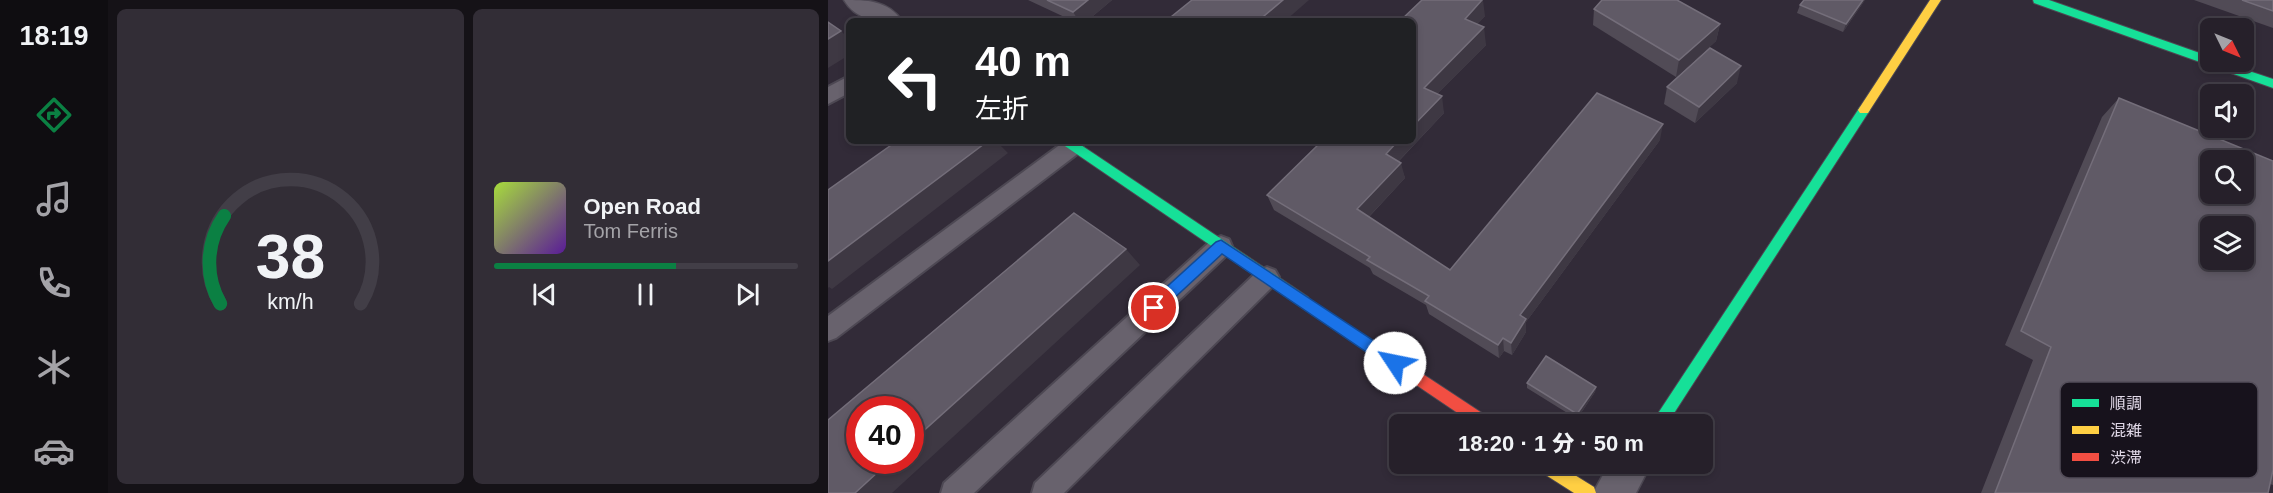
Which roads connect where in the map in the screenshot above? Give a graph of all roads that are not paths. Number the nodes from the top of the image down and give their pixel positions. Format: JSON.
{"nodes":[{"id":1,"x":857,"y":0,"type":"edge"},
{"id":2,"x":1936,"y":0,"type":"edge"},
{"id":3,"x":2038,"y":0,"type":"edge"},
{"id":4,"x":884,"y":18,"type":"edge"},
{"id":5,"x":2273,"y":84,"type":"edge"},
{"id":6,"x":846,"y":85,"type":"edge"},
{"id":7,"x":828,"y":97,"type":"edge"},
{"id":8,"x":1068,"y":144,"type":"edge"},
{"id":9,"x":1070,"y":144,"type":"edge"},
{"id":10,"x":1221,"y":246,"type":"junction"},
{"id":11,"x":1267,"y":277,"type":"junction"},
{"id":12,"x":828,"y":330,"type":"edge"},
{"id":13,"x":1471,"y":414,"type":"edge"},
{"id":14,"x":1665,"y":414,"type":"edge"},
{"id":15,"x":1559,"y":474,"type":"edge"},
{"id":16,"x":1625,"y":474,"type":"edge"},
{"id":17,"x":954,"y":493,"type":"edge"},
{"id":18,"x":1045,"y":493,"type":"edge"},
{"id":19,"x":1588,"y":493,"type":"edge"},
{"id":20,"x":1613,"y":493,"type":"edge"}],
"edges":[{"from":1,"to":4,"type":"street"},
{"from":2,"to":14,"type":"street"},
{"from":3,"to":5,"type":"street"},
{"from":6,"to":7,"type":"lane"},
{"from":8,"to":12,"type":"lane"},
{"from":9,"to":10,"type":"street"},
{"from":10,"to":11,"type":"street"},
{"from":10,"to":17,"type":"lane"},
{"from":11,"to":13,"type":"street"},
{"from":11,"to":18,"type":"lane"},
{"from":15,"to":19,"type":"street"},
{"from":16,"to":20,"type":"street"}]}
